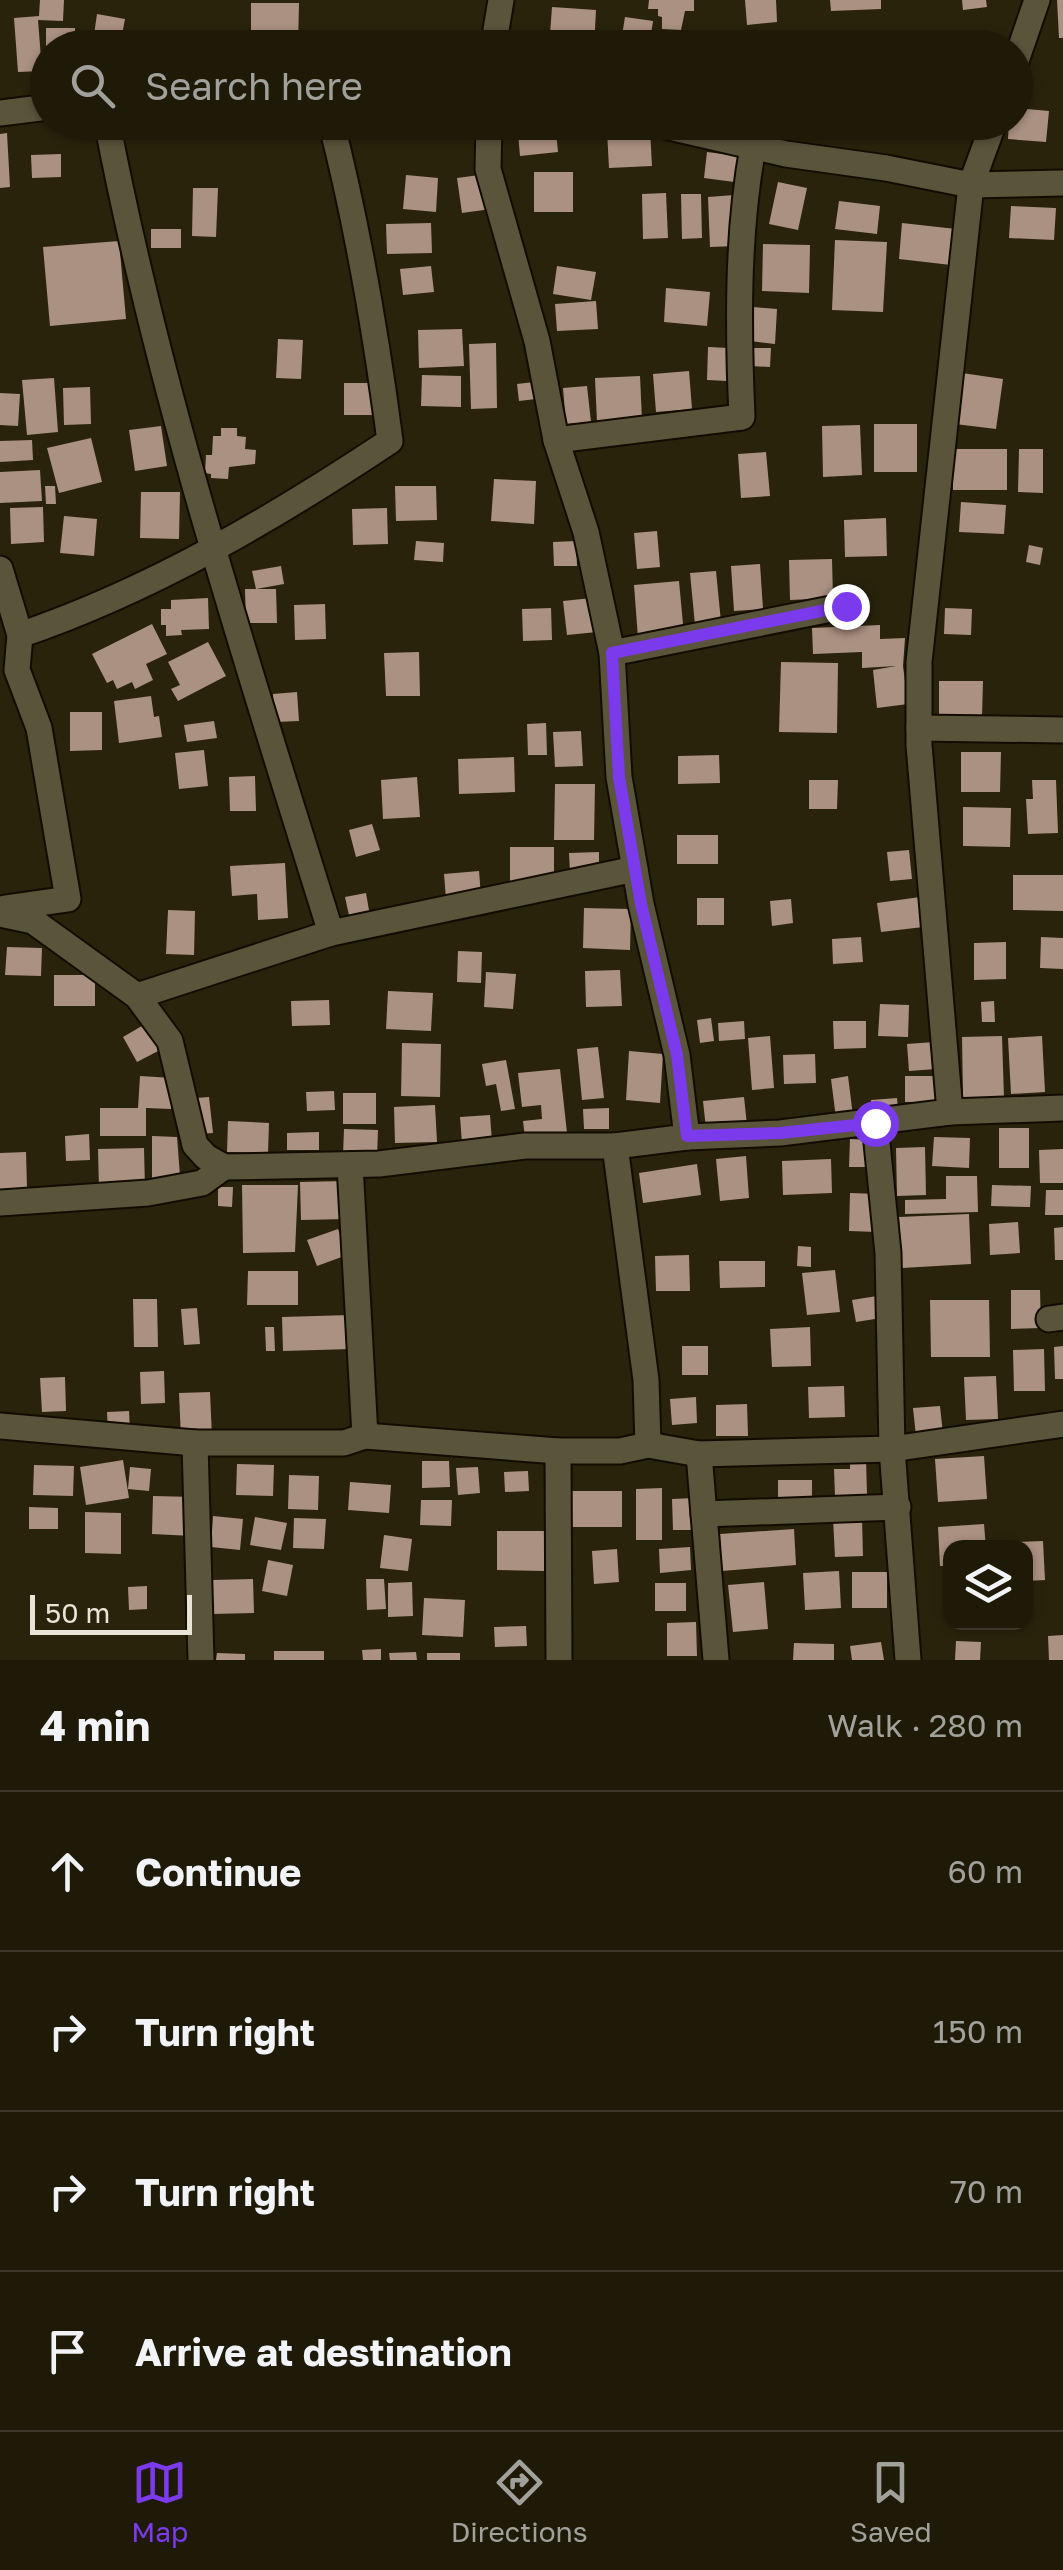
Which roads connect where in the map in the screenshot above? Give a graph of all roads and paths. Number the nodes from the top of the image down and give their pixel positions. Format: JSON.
{"nodes":[{"id":1,"x":501,"y":0,"type":"edge"},
{"id":2,"x":1037,"y":0,"type":"edge"},
{"id":3,"x":496,"y":30,"type":"edge"},
{"id":4,"x":1027,"y":30,"type":"edge"},
{"id":5,"x":30,"y":109,"type":"edge"},
{"id":6,"x":0,"y":113,"type":"edge"},
{"id":7,"x":110,"y":140,"type":"edge"},
{"id":8,"x":336,"y":140,"type":"edge"},
{"id":9,"x":489,"y":140,"type":"edge"},
{"id":10,"x":724,"y":140,"type":"edge"},
{"id":11,"x":988,"y":140,"type":"edge"},
{"id":12,"x":753,"y":147,"type":"junction"},
{"id":13,"x":1063,"y":183,"type":"edge"},
{"id":14,"x":972,"y":186,"type":"junction"},
{"id":15,"x":556,"y":440,"type":"junction"},
{"id":16,"x":212,"y":548,"type":"junction"},
{"id":17,"x":0,"y":570,"type":"edge"},
{"id":18,"x":846,"y":606,"type":"dead end"},
{"id":19,"x":20,"y":636,"type":"junction"},
{"id":20,"x":612,"y":653,"type":"junction"},
{"id":21,"x":918,"y":728,"type":"junction"},
{"id":22,"x":1063,"y":730,"type":"edge"},
{"id":23,"x":635,"y":869,"type":"junction"},
{"id":24,"x":0,"y":911,"type":"edge"},
{"id":25,"x":331,"y":933,"type":"junction"},
{"id":26,"x":137,"y":996,"type":"junction"},
{"id":27,"x":1063,"y":1108,"type":"edge"},
{"id":28,"x":950,"y":1112,"type":"junction"},
{"id":29,"x":875,"y":1123,"type":"junction"},
{"id":30,"x":687,"y":1136,"type":"junction"},
{"id":31,"x":614,"y":1146,"type":"junction"},
{"id":32,"x":350,"y":1165,"type":"junction"},
{"id":33,"x":224,"y":1167,"type":"junction"},
{"id":34,"x":0,"y":1203,"type":"edge"},
{"id":35,"x":1063,"y":1424,"type":"edge"},
{"id":36,"x":0,"y":1426,"type":"edge"},
{"id":37,"x":365,"y":1436,"type":"junction"},
{"id":38,"x":195,"y":1444,"type":"junction"},
{"id":39,"x":648,"y":1445,"type":"junction"},
{"id":40,"x":892,"y":1449,"type":"junction"},
{"id":41,"x":558,"y":1451,"type":"junction"},
{"id":42,"x":700,"y":1454,"type":"junction"},
{"id":43,"x":898,"y":1507,"type":"junction"},
{"id":44,"x":704,"y":1514,"type":"junction"},
{"id":45,"x":201,"y":1660,"type":"edge"},
{"id":46,"x":559,"y":1660,"type":"edge"},
{"id":47,"x":716,"y":1660,"type":"edge"},
{"id":48,"x":908,"y":1660,"type":"edge"}],
"edges":[{"from":1,"to":3,"type":"street"},
{"from":2,"to":4,"type":"street"},
{"from":5,"to":6,"type":"street"},
{"from":7,"to":16,"type":"street"},
{"from":8,"to":16,"type":"street"},
{"from":9,"to":15,"type":"street"},
{"from":10,"to":12,"type":"street"},
{"from":11,"to":14,"type":"street"},
{"from":12,"to":14,"type":"street"},
{"from":12,"to":15,"type":"street"},
{"from":13,"to":14,"type":"street"},
{"from":14,"to":21,"type":"street"},
{"from":15,"to":20,"type":"street"},
{"from":16,"to":19,"type":"street"},
{"from":16,"to":25,"type":"street"},
{"from":17,"to":19,"type":"street"},
{"from":18,"to":20,"type":"street"},
{"from":19,"to":24,"type":"street"},
{"from":20,"to":23,"type":"street"},
{"from":21,"to":22,"type":"street"},
{"from":21,"to":28,"type":"street"},
{"from":23,"to":25,"type":"street"},
{"from":23,"to":30,"type":"street"},
{"from":24,"to":26,"type":"street"},
{"from":25,"to":26,"type":"street"},
{"from":26,"to":33,"type":"street"},
{"from":27,"to":28,"type":"street"},
{"from":28,"to":29,"type":"street"},
{"from":29,"to":30,"type":"street"},
{"from":29,"to":40,"type":"street"},
{"from":30,"to":31,"type":"street"},
{"from":31,"to":32,"type":"street"},
{"from":31,"to":39,"type":"street"},
{"from":32,"to":33,"type":"street"},
{"from":32,"to":37,"type":"street"},
{"from":33,"to":34,"type":"street"},
{"from":35,"to":40,"type":"street"},
{"from":36,"to":38,"type":"street"},
{"from":37,"to":38,"type":"street"},
{"from":37,"to":41,"type":"street"},
{"from":38,"to":45,"type":"street"},
{"from":39,"to":41,"type":"street"},
{"from":39,"to":42,"type":"street"},
{"from":40,"to":42,"type":"street"},
{"from":40,"to":43,"type":"street"},
{"from":41,"to":46,"type":"street"},
{"from":42,"to":44,"type":"street"},
{"from":43,"to":44,"type":"street"},
{"from":43,"to":48,"type":"street"},
{"from":44,"to":47,"type":"street"}]}
